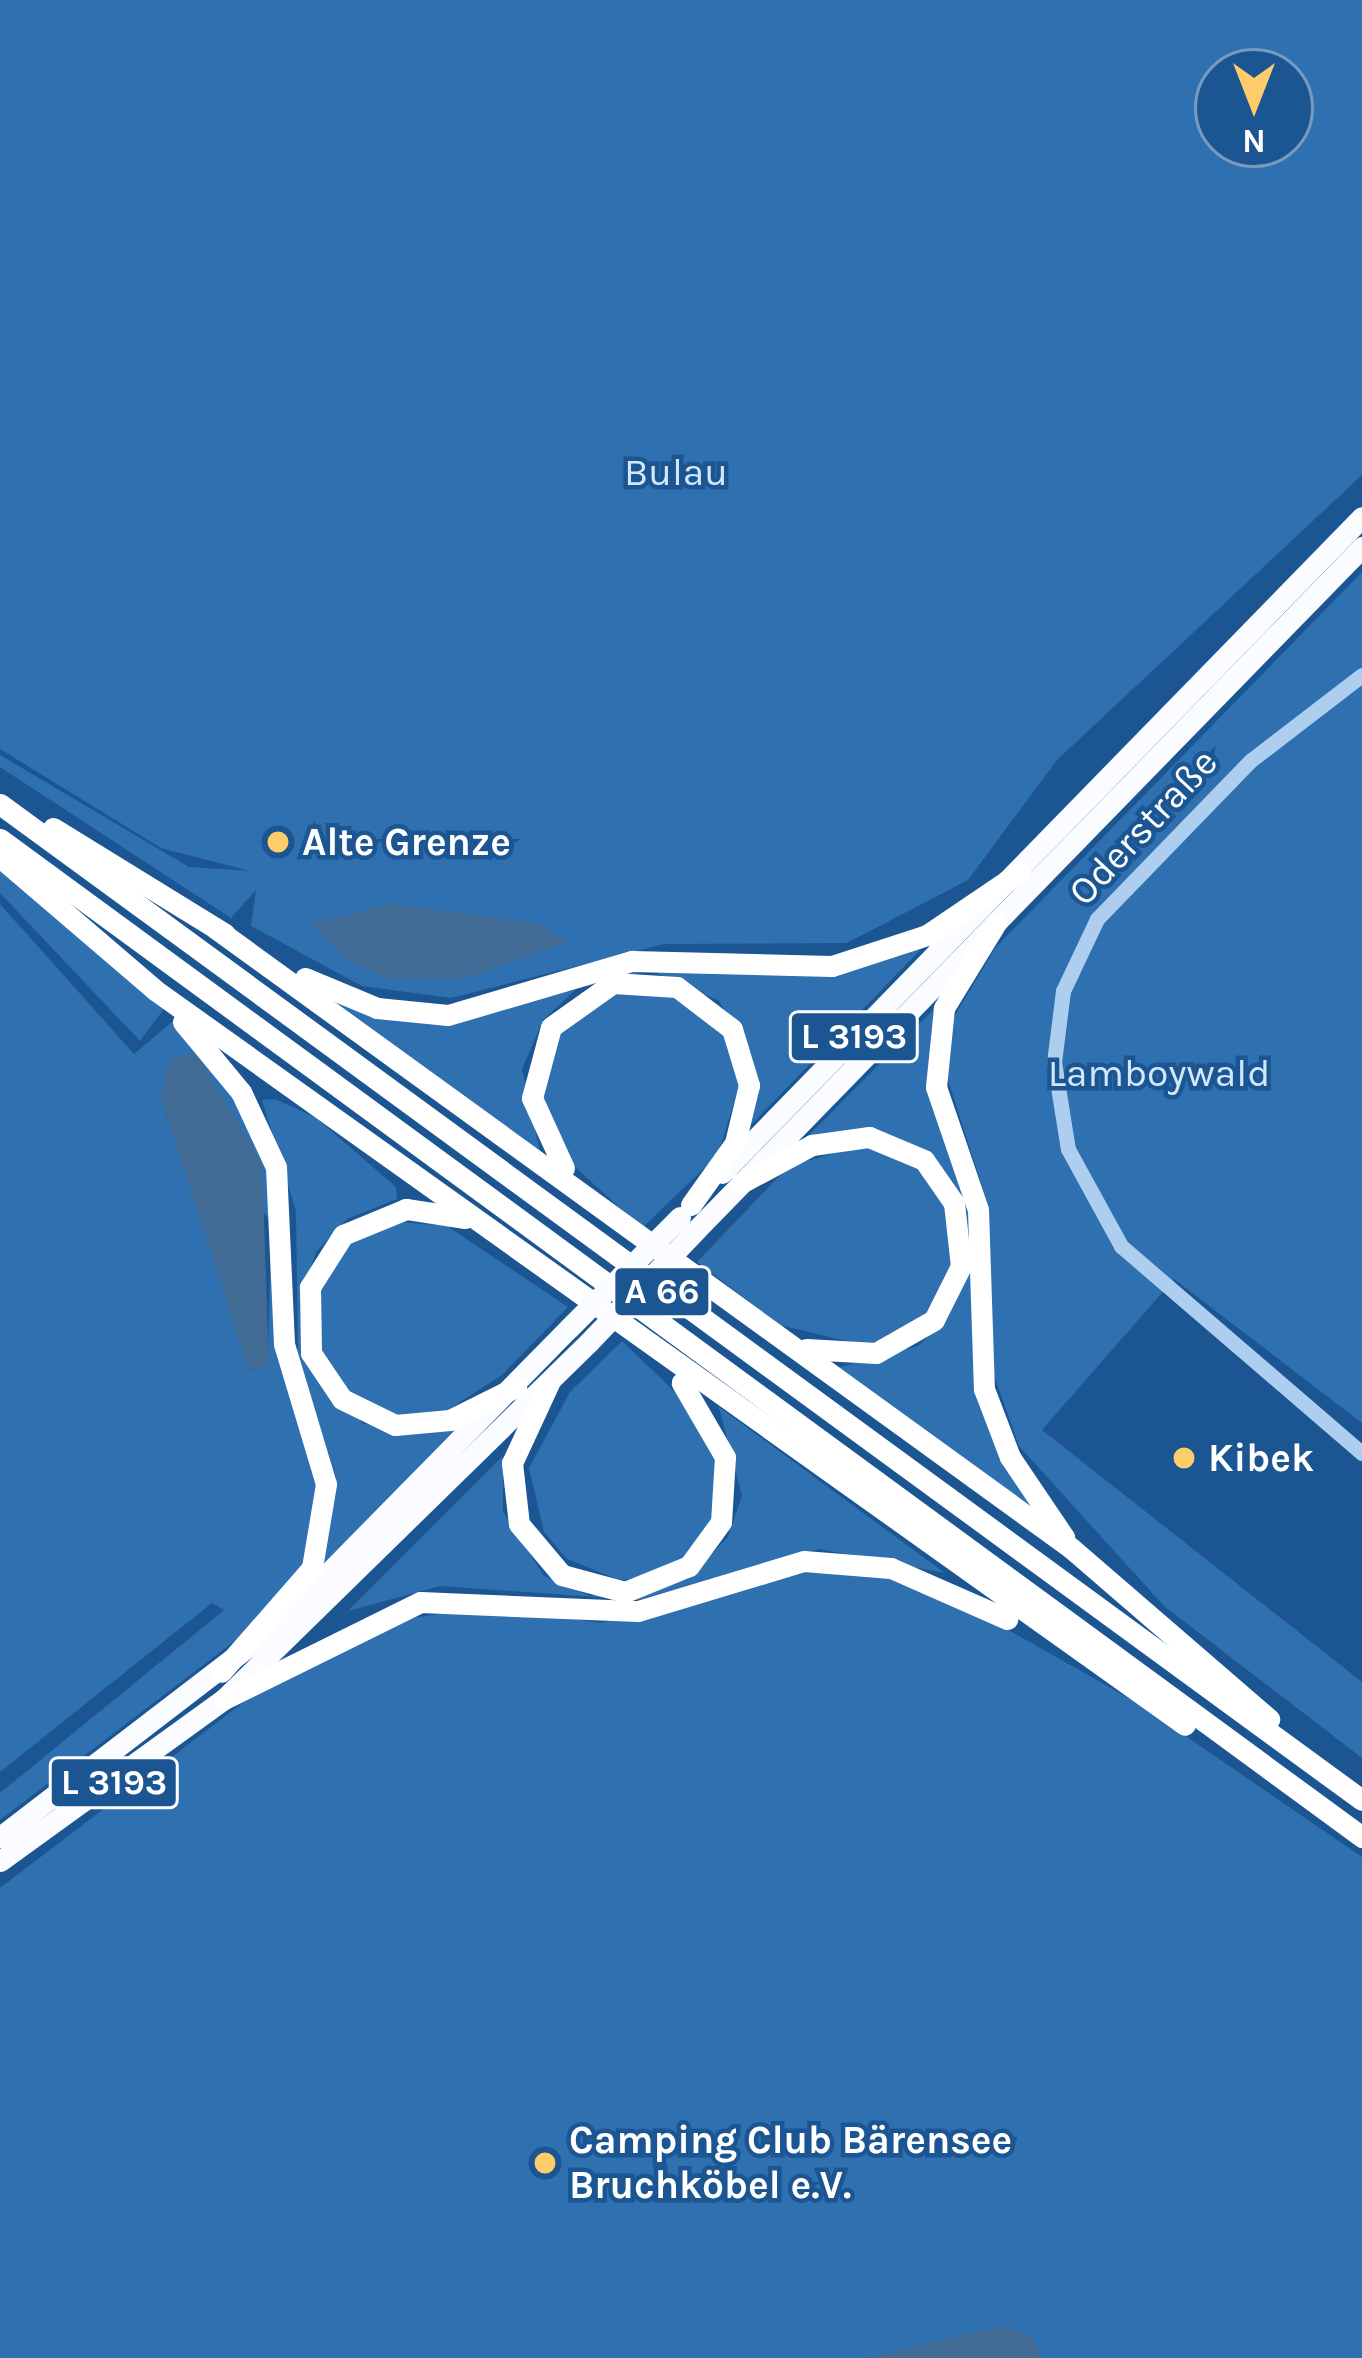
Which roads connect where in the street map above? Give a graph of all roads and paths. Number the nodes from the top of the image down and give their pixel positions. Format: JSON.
{"nodes":[{"id":1,"x":1362,"y":517,"type":"edge"},
{"id":2,"x":1362,"y":547,"type":"edge"},
{"id":3,"x":1362,"y":675,"type":"edge"},
{"id":4,"x":0,"y":795,"type":"edge"},
{"id":5,"x":0,"y":805,"type":"edge"},
{"id":6,"x":0,"y":839,"type":"edge"},
{"id":7,"x":0,"y":857,"type":"edge"},
{"id":8,"x":1020,"y":872,"type":"junction"},
{"id":9,"x":996,"y":923,"type":"junction"},
{"id":10,"x":215,"y":928,"type":"junction"},
{"id":11,"x":155,"y":990,"type":"junction"},
{"id":12,"x":575,"y":1183,"type":"junction"},
{"id":13,"x":740,"y":1183,"type":"junction"},
{"id":14,"x":689,"y":1217,"type":"junction"},
{"id":15,"x":470,"y":1219,"type":"junction"},
{"id":16,"x":797,"y":1347,"type":"junction"},
{"id":17,"x":672,"y":1368,"type":"junction"},
{"id":18,"x":549,"y":1383,"type":"junction"},
{"id":19,"x":516,"y":1387,"type":"junction"},
{"id":20,"x":1362,"y":1453,"type":"edge"},
{"id":21,"x":1071,"y":1548,"type":"junction"},
{"id":22,"x":1057,"y":1642,"type":"junction"},
{"id":23,"x":220,"y":1672,"type":"junction"},
{"id":24,"x":224,"y":1699,"type":"junction"},
{"id":25,"x":1328,"y":1775,"type":"junction"},
{"id":26,"x":1362,"y":1800,"type":"edge"},
{"id":27,"x":1314,"y":1804,"type":"junction"},
{"id":28,"x":0,"y":1837,"type":"edge"},
{"id":29,"x":1362,"y":1838,"type":"edge"},
{"id":30,"x":0,"y":1862,"type":"edge"}],
"edges":[{"from":1,"to":8,"type":"highway","number":"L 3193"},
{"from":2,"to":9,"type":"highway","number":"L 3193"},
{"from":3,"to":20,"type":"street","name":"Oderstraße"},
{"from":4,"to":10,"type":"highway"},
{"from":5,"to":25,"type":"highway","number":"A 66"},
{"from":6,"to":27,"type":"highway","number":"A 66"},
{"from":7,"to":11,"type":"highway"},
{"from":8,"to":10,"type":"highway"},
{"from":8,"to":14,"type":"highway","number":"L 3193"},
{"from":9,"to":13,"type":"highway","number":"L 3193"},
{"from":9,"to":21,"type":"highway"},
{"from":10,"to":12,"type":"highway"},
{"from":11,"to":15,"type":"highway"},
{"from":11,"to":23,"type":"highway"},
{"from":12,"to":14,"type":"highway"},
{"from":12,"to":16,"type":"highway"},
{"from":13,"to":14,"type":"highway","number":"L 3193"},
{"from":13,"to":16,"type":"highway"},
{"from":14,"to":18,"type":"highway","number":"L 3193","bridge":true},
{"from":14,"to":19,"type":"highway","number":"L 3193","bridge":true},
{"from":15,"to":17,"type":"highway"},
{"from":15,"to":19,"type":"highway"},
{"from":16,"to":21,"type":"highway"},
{"from":17,"to":18,"type":"highway"},
{"from":17,"to":22,"type":"highway"},
{"from":18,"to":24,"type":"highway","number":"L 3193"},
{"from":19,"to":23,"type":"highway","number":"L 3193"},
{"from":21,"to":25,"type":"highway"},
{"from":22,"to":24,"type":"highway"},
{"from":22,"to":27,"type":"highway"},
{"from":23,"to":28,"type":"highway","number":"L 3193"},
{"from":24,"to":30,"type":"highway","number":"L 3193"},
{"from":25,"to":26,"type":"highway","number":"A 66"},
{"from":27,"to":29,"type":"highway","number":"A 66"}]}
